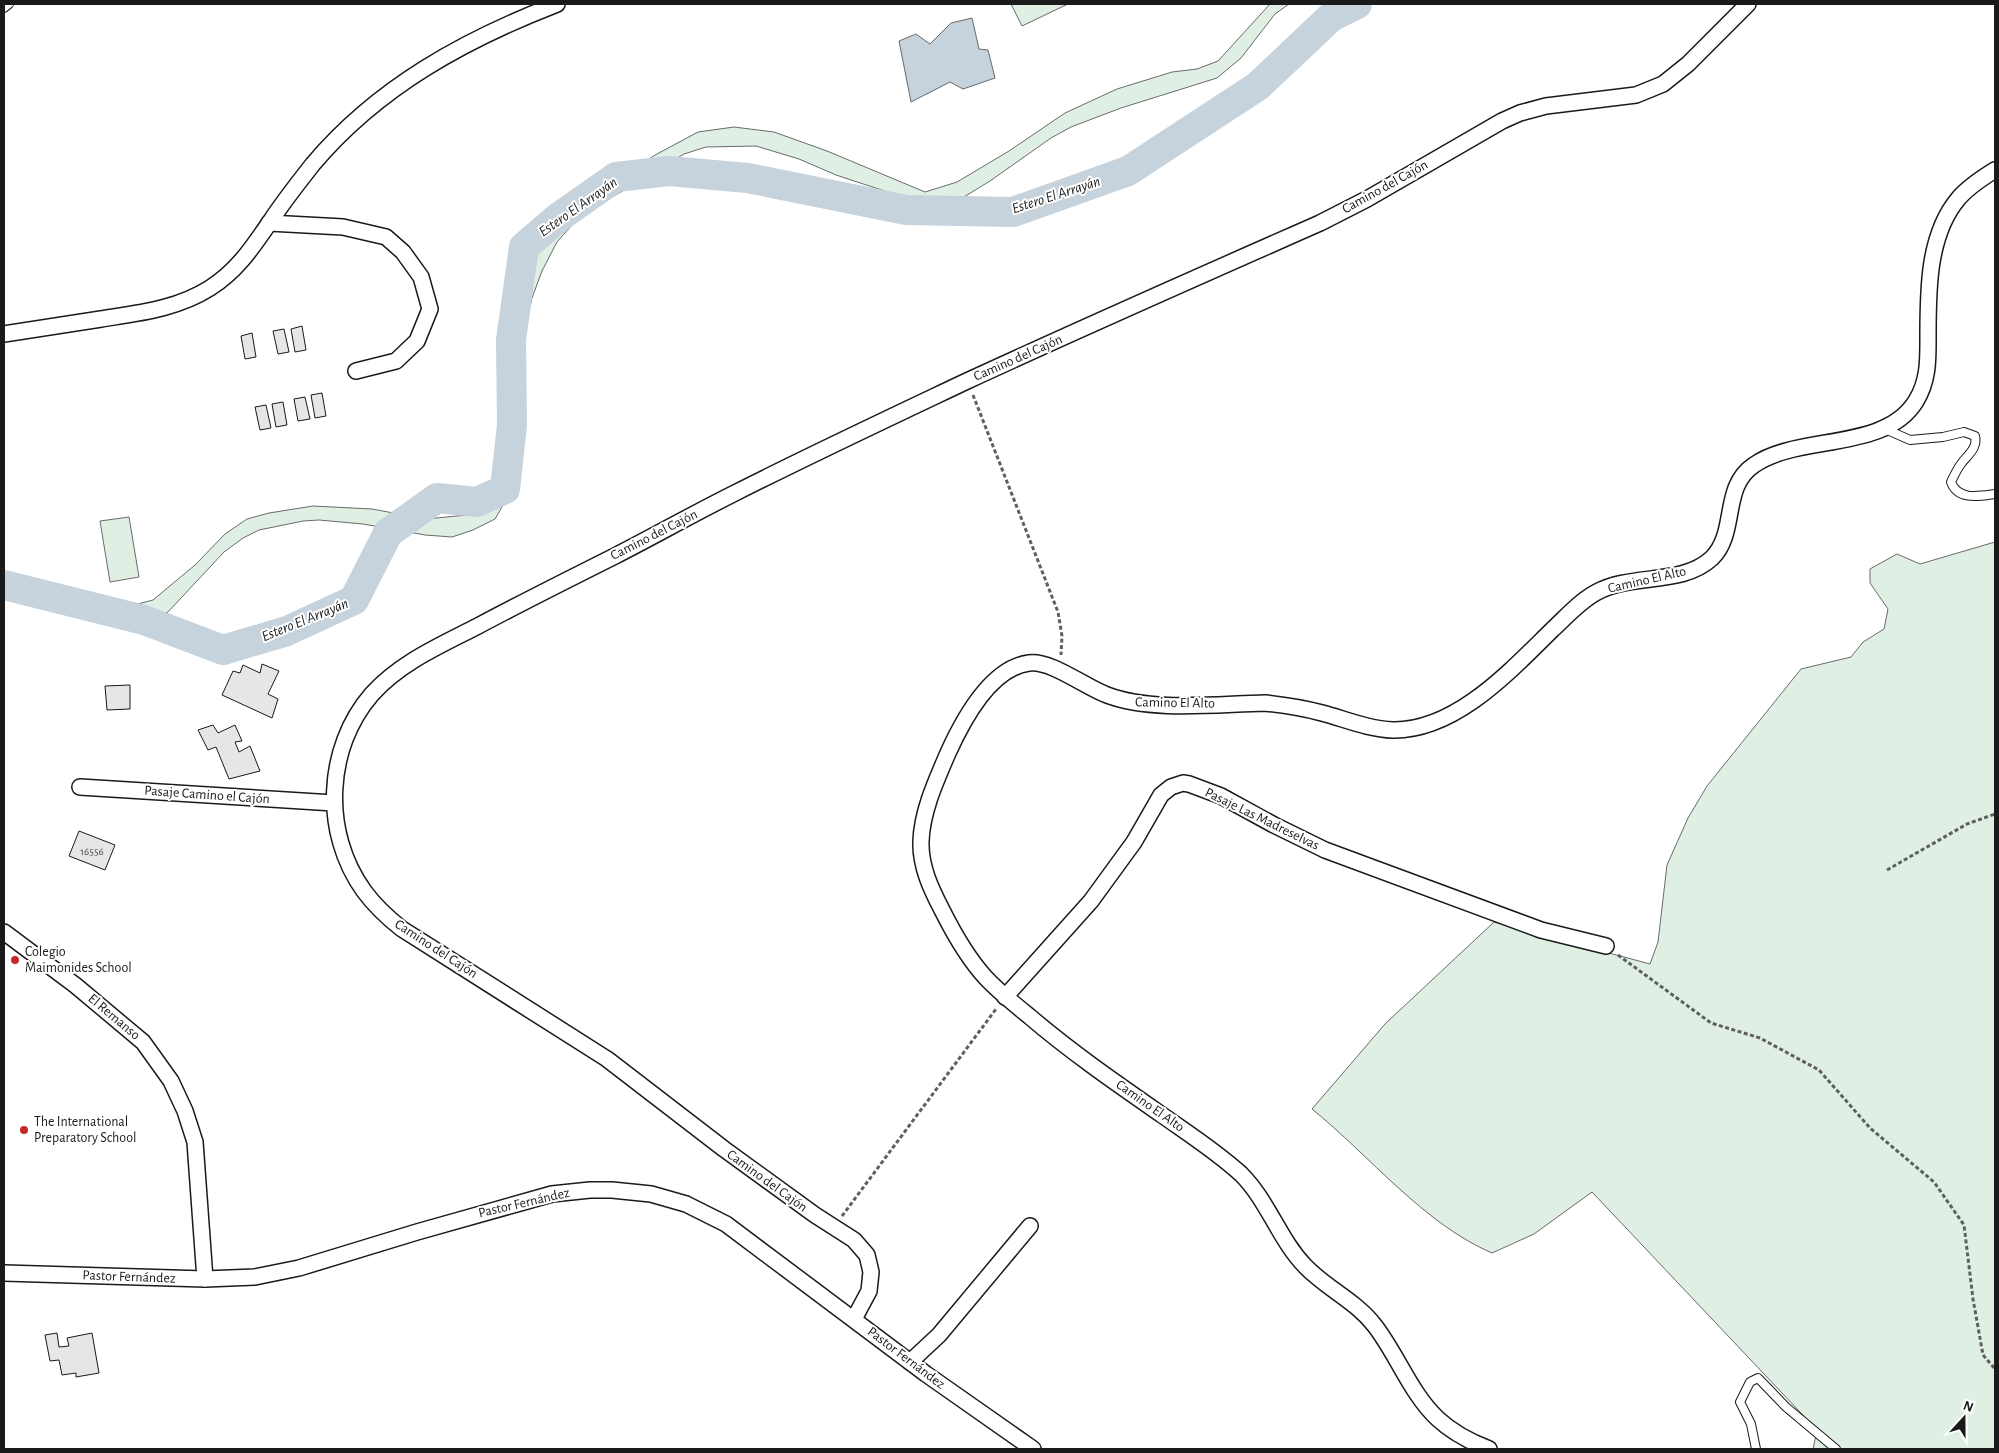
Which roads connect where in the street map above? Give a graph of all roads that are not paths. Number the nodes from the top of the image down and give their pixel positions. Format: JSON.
{"nodes":[{"id":1,"x":9,"y":4,"type":"edge"},
{"id":2,"x":557,"y":4,"type":"edge"},
{"id":3,"x":1748,"y":4,"type":"edge"},
{"id":4,"x":4,"y":8,"type":"edge"},
{"id":5,"x":1995,"y":170,"type":"edge"},
{"id":6,"x":269,"y":223,"type":"junction"},
{"id":7,"x":4,"y":334,"type":"edge"},
{"id":8,"x":356,"y":370,"type":"dead end"},
{"id":9,"x":1883,"y":428,"type":"junction"},
{"id":10,"x":1995,"y":494,"type":"edge"},
{"id":11,"x":80,"y":787,"type":"dead end"},
{"id":12,"x":334,"y":803,"type":"junction"},
{"id":13,"x":4,"y":932,"type":"edge"},
{"id":14,"x":1606,"y":946,"type":"road end"},
{"id":15,"x":1006,"y":996,"type":"junction"},
{"id":16,"x":1030,"y":1226,"type":"dead end"},
{"id":17,"x":4,"y":1273,"type":"edge"},
{"id":18,"x":204,"y":1279,"type":"junction"},
{"id":19,"x":854,"y":1319,"type":"junction"},
{"id":20,"x":910,"y":1362,"type":"junction"},
{"id":21,"x":1033,"y":1449,"type":"edge"},
{"id":22,"x":1489,"y":1449,"type":"edge"},
{"id":23,"x":1756,"y":1449,"type":"edge"},
{"id":24,"x":1836,"y":1449,"type":"edge"}],
"edges":[{"from":1,"to":4,"type":"lane"},
{"from":2,"to":6,"type":"street"},
{"from":3,"to":12,"type":"street","name":"Camino del Cajón"},
{"from":5,"to":9,"type":"street","name":"Camino El Alto"},
{"from":6,"to":7,"type":"street"},
{"from":6,"to":8,"type":"street"},
{"from":9,"to":10,"type":"lane"},
{"from":9,"to":15,"type":"street","name":"Camino El Alto"},
{"from":11,"to":12,"type":"street","name":"Pasaje Camino el Cajón"},
{"from":12,"to":19,"type":"street","name":"Camino del Cajón"},
{"from":13,"to":18,"type":"street","name":"El Remanso"},
{"from":14,"to":15,"type":"street","name":"Pasaje Las Madreselvas"},
{"from":15,"to":22,"type":"street","name":"Camino El Alto"},
{"from":16,"to":20,"type":"street"},
{"from":17,"to":18,"type":"street","name":"Pastor Fernández"},
{"from":18,"to":19,"type":"street","name":"Pastor Fernández"},
{"from":19,"to":20,"type":"street","name":"Pastor Fernández"},
{"from":20,"to":21,"type":"street","name":"Pastor Fernández"},
{"from":23,"to":24,"type":"lane"}]}
